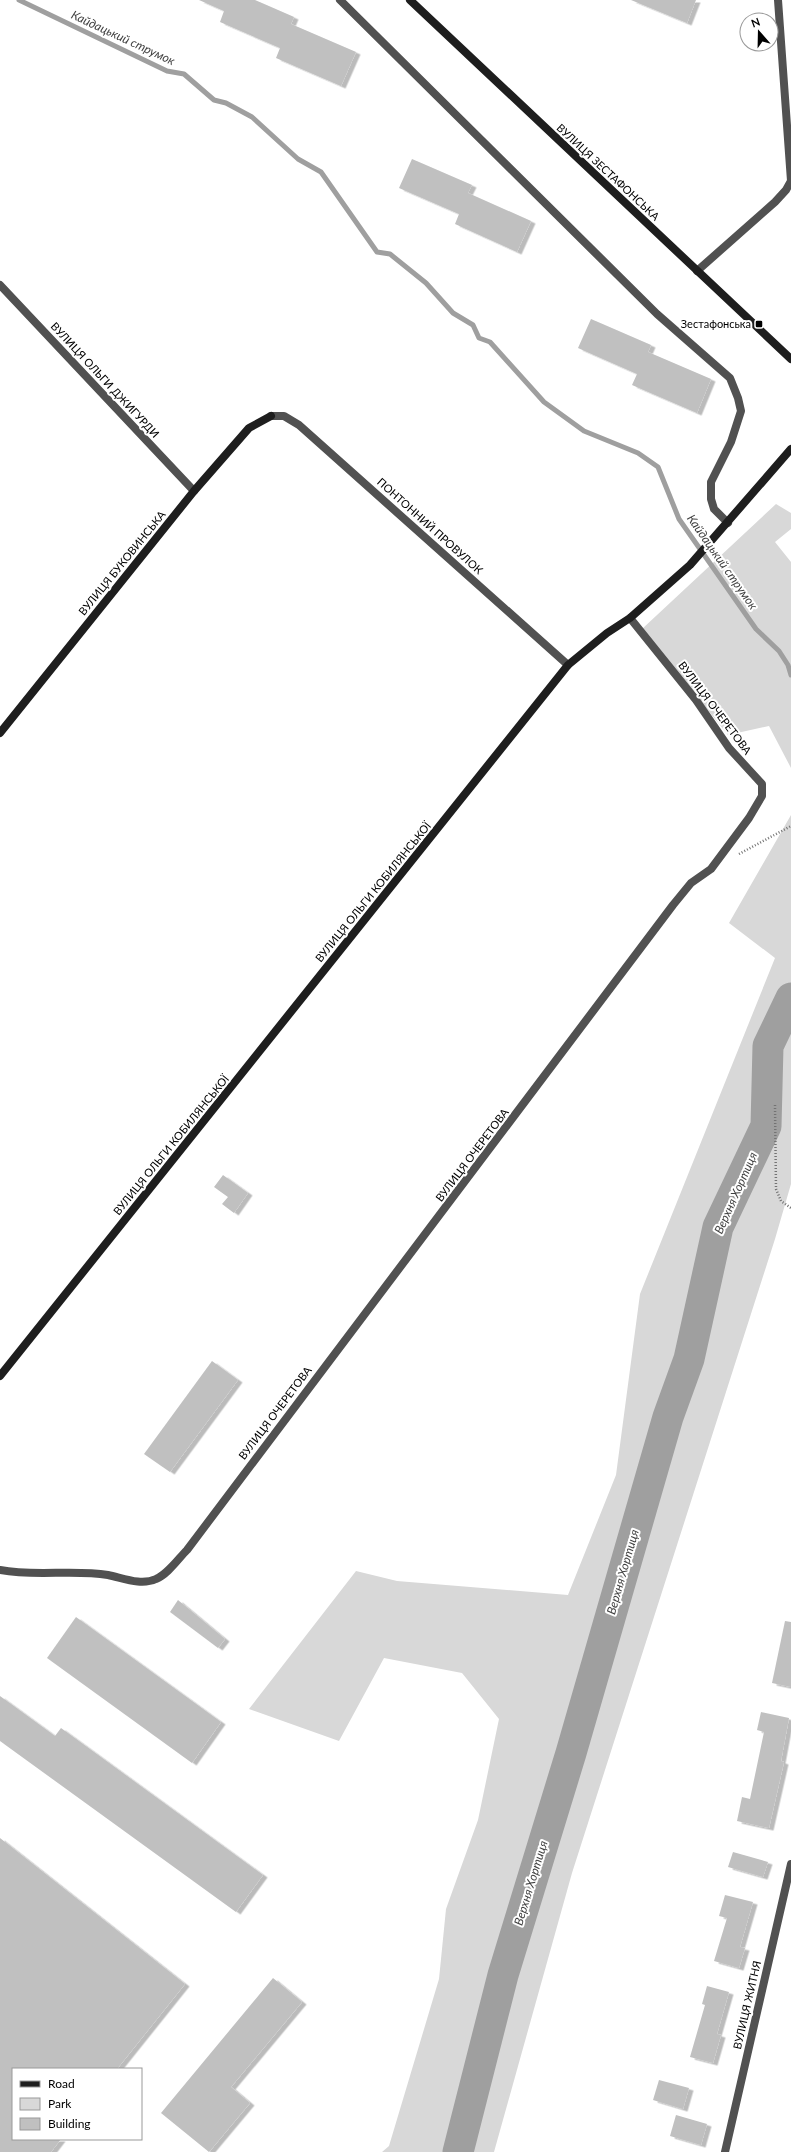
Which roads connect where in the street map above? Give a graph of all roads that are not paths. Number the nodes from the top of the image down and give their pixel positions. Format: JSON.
{"nodes":[{"id":1,"x":340,"y":0,"type":"edge"},
{"id":2,"x":410,"y":0,"type":"edge"},
{"id":3,"x":778,"y":0,"type":"edge"},
{"id":4,"x":697,"y":271,"type":"junction"},
{"id":5,"x":0,"y":285,"type":"edge"},
{"id":6,"x":791,"y":359,"type":"edge"},
{"id":7,"x":271,"y":416,"type":"joint"},
{"id":8,"x":791,"y":449,"type":"edge"},
{"id":9,"x":194,"y":491,"type":"junction"},
{"id":10,"x":728,"y":523,"type":"junction"},
{"id":11,"x":630,"y":618,"type":"junction"},
{"id":12,"x":568,"y":665,"type":"junction"},
{"id":13,"x":0,"y":733,"type":"edge"},
{"id":14,"x":0,"y":1376,"type":"edge"},
{"id":15,"x":0,"y":1570,"type":"edge"},
{"id":16,"x":791,"y":1864,"type":"edge"},
{"id":17,"x":725,"y":2152,"type":"edge"}],
"edges":[{"from":1,"to":10,"type":"street"},
{"from":2,"to":4,"type":"street","name":"ВУЛИЦЯ ЗЕСТАФОНСЬКА"},
{"from":3,"to":4,"type":"street"},
{"from":4,"to":6,"type":"street","name":"ВУЛИЦЯ ЗЕСТАФОНСЬКА"},
{"from":5,"to":9,"type":"street","name":"ВУЛИЦЯ ОЛЬГИ ДЖИГУРДИ"},
{"from":7,"to":9,"type":"street","name":"ВУЛИЦЯ БУКОВИНСЬКА"},
{"from":7,"to":12,"type":"street","name":"ПОНТОННИЙ ПРОВУЛОК"},
{"from":8,"to":10,"type":"street","name":"ВУЛИЦЯ ОЛЬГИ КОБИЛЯНСЬКОЇ"},
{"from":9,"to":13,"type":"street","name":"ВУЛИЦЯ БУКОВИНСЬКА"},
{"from":10,"to":11,"type":"street","name":"ВУЛИЦЯ ОЛЬГИ КОБИЛЯНСЬКОЇ"},
{"from":11,"to":12,"type":"street","name":"ВУЛИЦЯ ОЛЬГИ КОБИЛЯНСЬКОЇ"},
{"from":11,"to":15,"type":"street","name":"ВУЛИЦЯ ОЧЕРЕТОВА"},
{"from":12,"to":14,"type":"street","name":"ВУЛИЦЯ ОЛЬГИ КОБИЛЯНСЬКОЇ"},
{"from":16,"to":17,"type":"street","name":"ВУЛИЦЯ ЖИТНЯ"}]}
